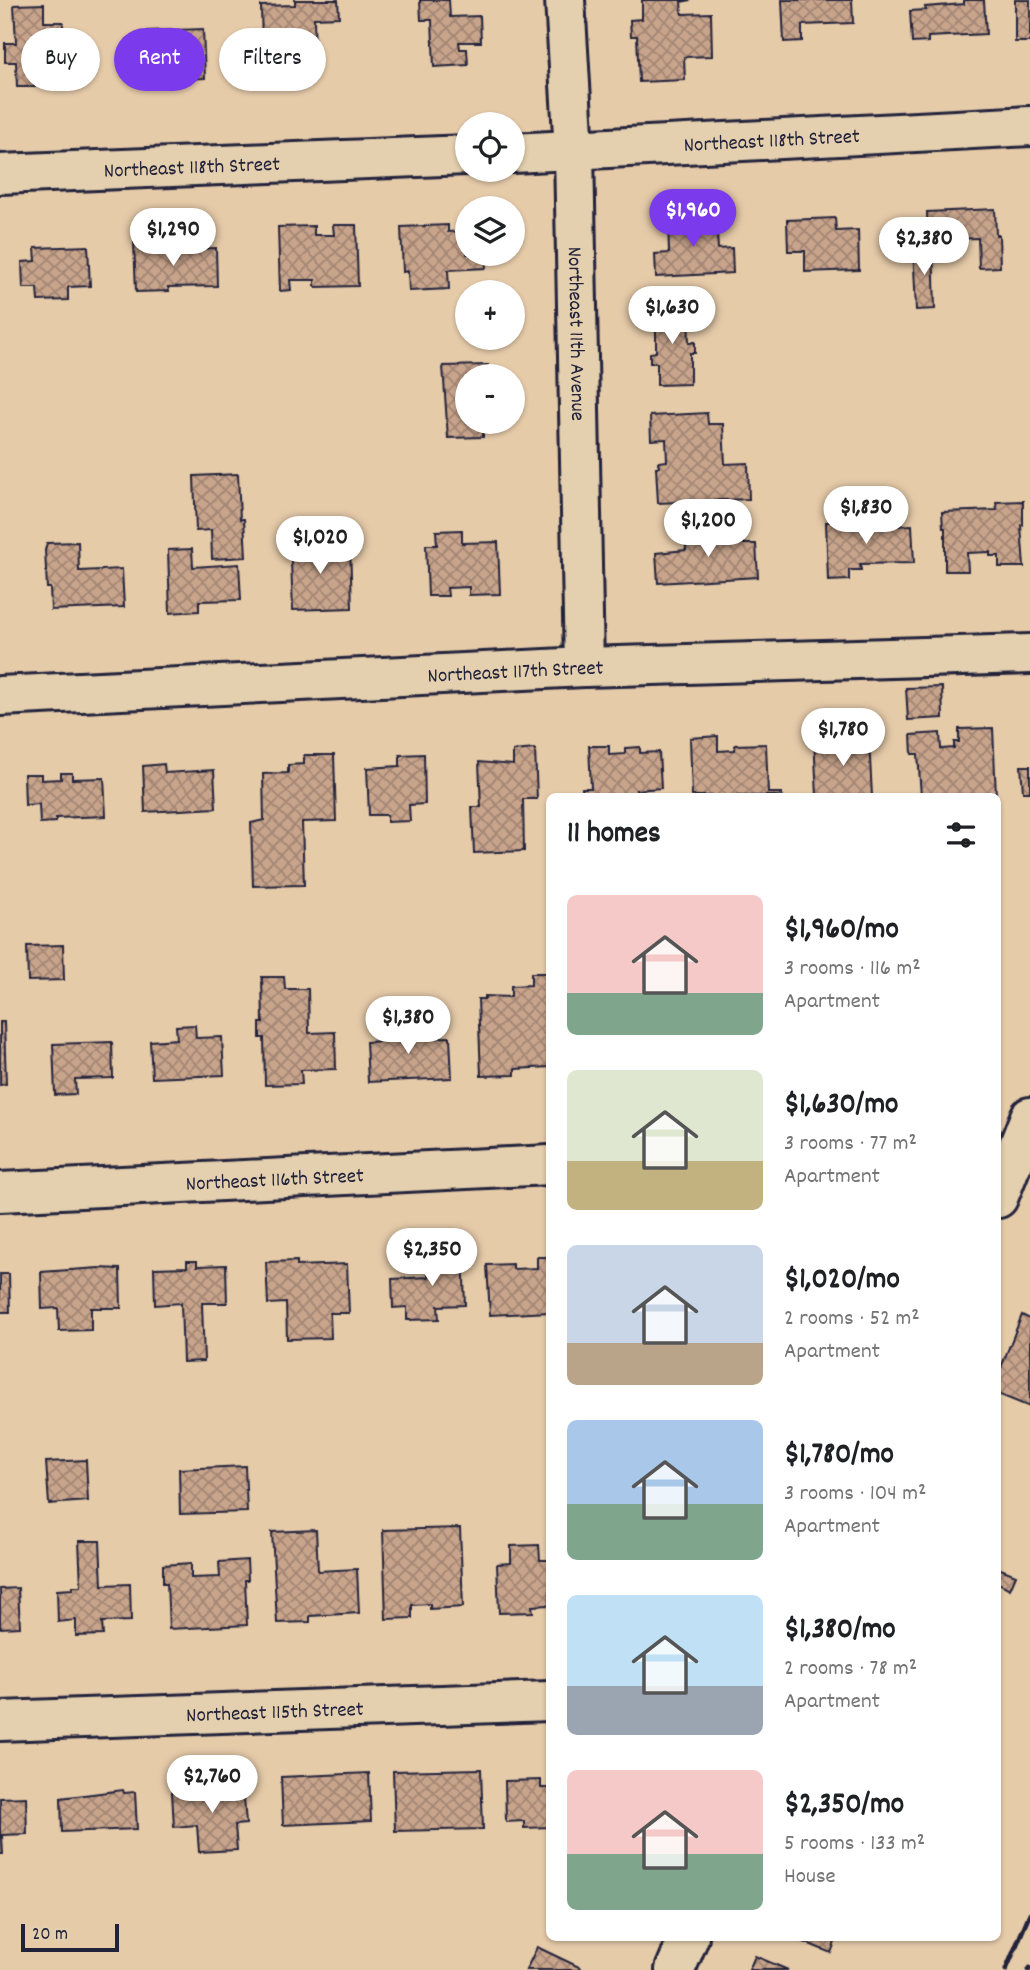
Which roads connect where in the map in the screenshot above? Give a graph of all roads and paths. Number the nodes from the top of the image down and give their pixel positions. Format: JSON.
{"nodes":[{"id":1,"x":565,"y":0,"type":"edge"},
{"id":2,"x":1030,"y":127,"type":"edge"},
{"id":3,"x":574,"y":150,"type":"junction"},
{"id":4,"x":525,"y":152,"type":"edge"},
{"id":5,"x":455,"y":155,"type":"edge"},
{"id":6,"x":0,"y":174,"type":"edge"},
{"id":7,"x":1030,"y":653,"type":"edge"},
{"id":8,"x":584,"y":667,"type":"junction"},
{"id":9,"x":0,"y":696,"type":"edge"},
{"id":10,"x":1016,"y":1134,"type":"edge"},
{"id":11,"x":546,"y":1165,"type":"edge"},
{"id":12,"x":1001,"y":1187,"type":"edge"},
{"id":13,"x":0,"y":1192,"type":"edge"},
{"id":14,"x":546,"y":1701,"type":"edge"},
{"id":15,"x":0,"y":1721,"type":"edge"},
{"id":16,"x":688,"y":1941,"type":"edge"},
{"id":17,"x":675,"y":1970,"type":"edge"}],
"edges":[{"from":1,"to":3,"type":"street","name":"Northeast 11th Avenue"},
{"from":2,"to":3,"type":"street","name":"Northeast 118th Street"},
{"from":3,"to":4,"type":"street","name":"Northeast 118th Street"},
{"from":3,"to":8,"type":"street","name":"Northeast 11th Avenue"},
{"from":5,"to":6,"type":"street","name":"Northeast 118th Street"},
{"from":7,"to":8,"type":"street","name":"Northeast 117th Street"},
{"from":8,"to":9,"type":"street","name":"Northeast 117th Street"},
{"from":10,"to":12,"type":"street"},
{"from":11,"to":13,"type":"street","name":"Northeast 116th Street"},
{"from":14,"to":15,"type":"street","name":"Northeast 115th Street"},
{"from":16,"to":17,"type":"street"}]}
